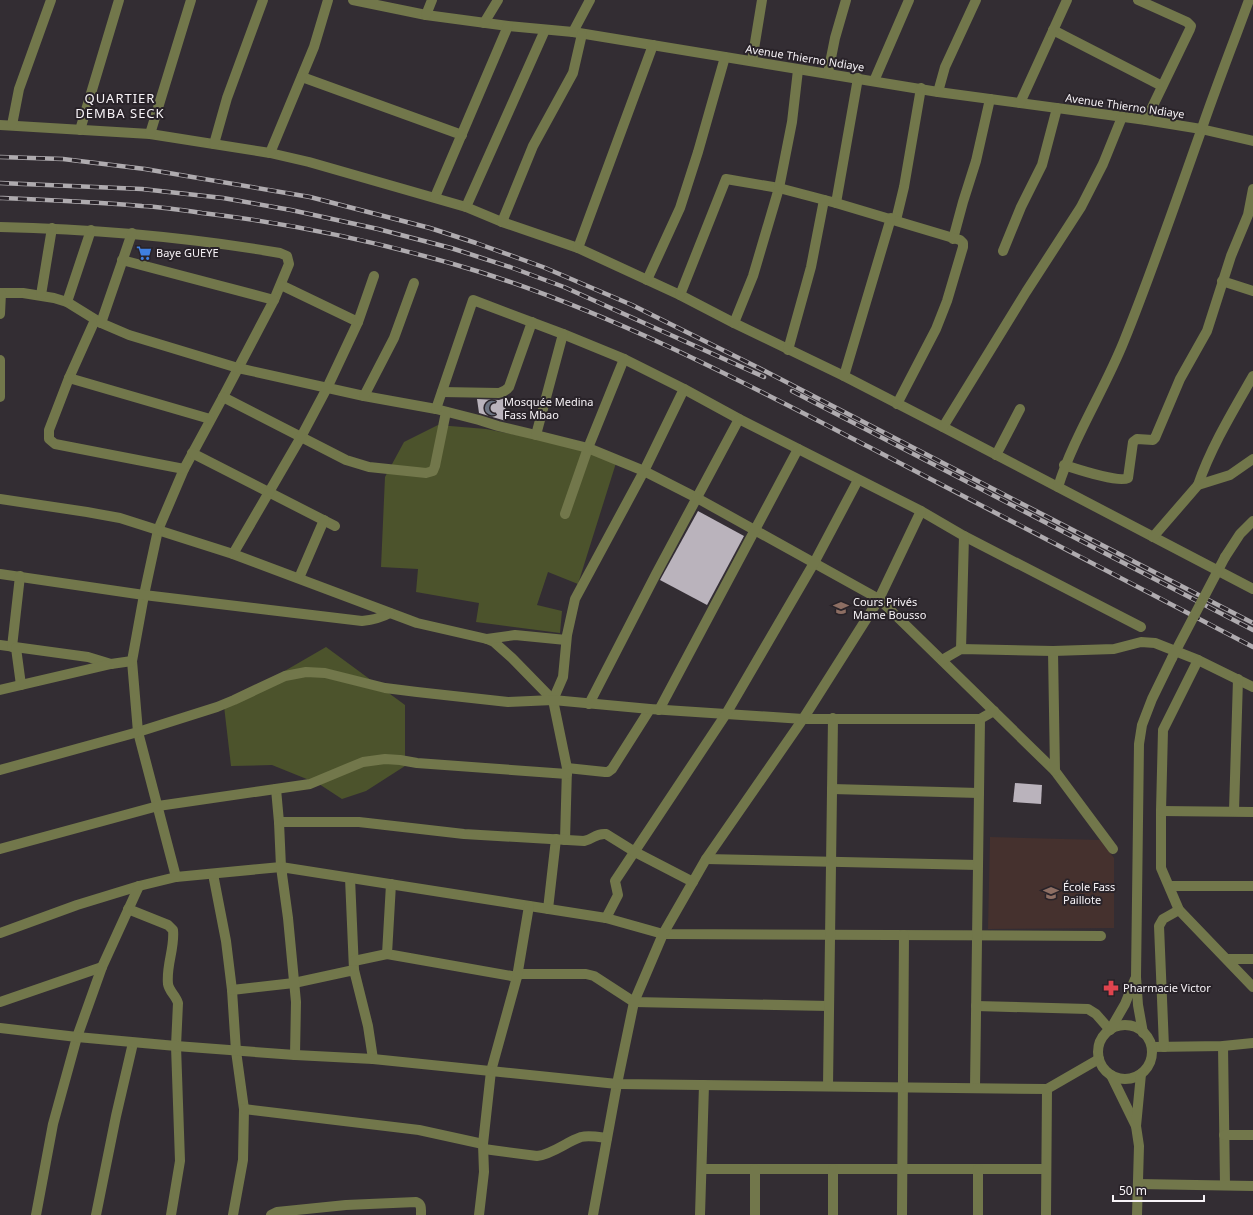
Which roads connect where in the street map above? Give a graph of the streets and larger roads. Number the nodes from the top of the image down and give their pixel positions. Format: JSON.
{"nodes":[{"id":1,"x":51,"y":0,"type":"edge"},
{"id":2,"x":119,"y":0,"type":"edge"},
{"id":3,"x":191,"y":0,"type":"edge"},
{"id":4,"x":263,"y":0,"type":"edge"},
{"id":5,"x":328,"y":0,"type":"edge"},
{"id":6,"x":353,"y":0,"type":"edge"},
{"id":7,"x":432,"y":0,"type":"edge"},
{"id":8,"x":498,"y":0,"type":"edge"},
{"id":9,"x":590,"y":0,"type":"edge"},
{"id":10,"x":762,"y":0,"type":"edge"},
{"id":11,"x":846,"y":0,"type":"edge"},
{"id":12,"x":909,"y":0,"type":"edge"},
{"id":13,"x":976,"y":0,"type":"edge"},
{"id":14,"x":1067,"y":0,"type":"edge"},
{"id":15,"x":1138,"y":0,"type":"edge"},
{"id":16,"x":1249,"y":0,"type":"edge"},
{"id":17,"x":426,"y":14,"type":"junction"},
{"id":18,"x":484,"y":23,"type":"junction"},
{"id":19,"x":508,"y":26,"type":"junction"},
{"id":20,"x":545,"y":30,"type":"junction"},
{"id":21,"x":1053,"y":30,"type":"junction"},
{"id":22,"x":577,"y":33,"type":"junction"},
{"id":23,"x":653,"y":45,"type":"junction"},
{"id":24,"x":725,"y":57,"type":"junction"},
{"id":25,"x":752,"y":61,"type":"junction"},
{"id":26,"x":798,"y":70,"type":"junction"},
{"id":27,"x":828,"y":73,"type":"junction"},
{"id":28,"x":302,"y":77,"type":"junction"},
{"id":29,"x":858,"y":78,"type":"junction"},
{"id":30,"x":874,"y":81,"type":"junction"},
{"id":31,"x":1162,"y":86,"type":"junction"},
{"id":32,"x":921,"y":88,"type":"junction"},
{"id":33,"x":938,"y":92,"type":"junction"},
{"id":34,"x":990,"y":99,"type":"junction"},
{"id":35,"x":1020,"y":103,"type":"junction"},
{"id":36,"x":1057,"y":108,"type":"junction"},
{"id":37,"x":1122,"y":117,"type":"junction"},
{"id":38,"x":1146,"y":120,"type":"junction"},
{"id":39,"x":0,"y":125,"type":"edge"},
{"id":40,"x":12,"y":125,"type":"junction"},
{"id":41,"x":1201,"y":129,"type":"junction"},
{"id":42,"x":80,"y":130,"type":"junction"},
{"id":43,"x":150,"y":134,"type":"junction"},
{"id":44,"x":462,"y":135,"type":"junction"},
{"id":45,"x":1253,"y":141,"type":"edge"},
{"id":46,"x":214,"y":144,"type":"junction"},
{"id":47,"x":270,"y":153,"type":"junction"},
{"id":48,"x":779,"y":188,"type":"junction"},
{"id":49,"x":1253,"y":189,"type":"edge"},
{"id":50,"x":435,"y":197,"type":"junction"},
{"id":51,"x":824,"y":200,"type":"junction"},
{"id":52,"x":836,"y":203,"type":"junction"},
{"id":53,"x":466,"y":207,"type":"junction"},
{"id":54,"x":893,"y":219,"type":"junction"},
{"id":55,"x":502,"y":222,"type":"junction"},
{"id":56,"x":0,"y":227,"type":"edge"},
{"id":57,"x":52,"y":228,"type":"junction"},
{"id":58,"x":92,"y":230,"type":"junction"},
{"id":59,"x":132,"y":233,"type":"junction"},
{"id":60,"x":953,"y":239,"type":"junction"},
{"id":61,"x":578,"y":248,"type":"junction"},
{"id":62,"x":1003,"y":251,"type":"dead end"},
{"id":63,"x":122,"y":260,"type":"junction"},
{"id":64,"x":374,"y":276,"type":"dead end"},
{"id":65,"x":647,"y":280,"type":"junction"},
{"id":66,"x":1222,"y":281,"type":"junction"},
{"id":67,"x":414,"y":283,"type":"dead end"},
{"id":68,"x":280,"y":285,"type":"junction"},
{"id":69,"x":1253,"y":291,"type":"edge"},
{"id":70,"x":1,"y":293,"type":"edge"},
{"id":71,"x":41,"y":295,"type":"junction"},
{"id":72,"x":680,"y":295,"type":"junction"},
{"id":73,"x":274,"y":300,"type":"junction"},
{"id":74,"x":67,"y":302,"type":"junction"},
{"id":75,"x":0,"y":314,"type":"edge"},
{"id":76,"x":98,"y":321,"type":"junction"},
{"id":77,"x":358,"y":322,"type":"junction"},
{"id":78,"x":532,"y":322,"type":"junction"},
{"id":79,"x":734,"y":323,"type":"junction"},
{"id":80,"x":563,"y":334,"type":"junction"},
{"id":81,"x":788,"y":350,"type":"junction"},
{"id":82,"x":624,"y":359,"type":"junction"},
{"id":83,"x":0,"y":360,"type":"edge"},
{"id":84,"x":238,"y":368,"type":"junction"},
{"id":85,"x":844,"y":376,"type":"junction"},
{"id":86,"x":1253,"y":376,"type":"edge"},
{"id":87,"x":68,"y":378,"type":"junction"},
{"id":88,"x":327,"y":388,"type":"junction"},
{"id":89,"x":684,"y":389,"type":"junction"},
{"id":90,"x":442,"y":392,"type":"junction"},
{"id":91,"x":364,"y":396,"type":"junction"},
{"id":92,"x":0,"y":397,"type":"edge"},
{"id":93,"x":223,"y":397,"type":"junction"},
{"id":94,"x":897,"y":404,"type":"junction"},
{"id":95,"x":436,"y":409,"type":"junction"},
{"id":96,"x":1020,"y":409,"type":"dead end"},
{"id":97,"x":446,"y":412,"type":"junction"},
{"id":98,"x":210,"y":419,"type":"junction"},
{"id":99,"x":739,"y":419,"type":"junction"},
{"id":100,"x":943,"y":427,"type":"junction"},
{"id":101,"x":536,"y":435,"type":"junction"},
{"id":102,"x":301,"y":437,"type":"junction"},
{"id":103,"x":588,"y":448,"type":"junction"},
{"id":104,"x":798,"y":449,"type":"junction"},
{"id":105,"x":192,"y":453,"type":"junction"},
{"id":106,"x":996,"y":455,"type":"junction"},
{"id":107,"x":1253,"y":459,"type":"edge"},
{"id":108,"x":1064,"y":465,"type":"junction"},
{"id":109,"x":184,"y":469,"type":"junction"},
{"id":110,"x":644,"y":471,"type":"junction"},
{"id":111,"x":858,"y":480,"type":"junction"},
{"id":112,"x":1198,"y":485,"type":"junction"},
{"id":113,"x":1058,"y":487,"type":"junction"},
{"id":114,"x":269,"y":493,"type":"junction"},
{"id":115,"x":697,"y":498,"type":"junction"},
{"id":116,"x":0,"y":499,"type":"edge"},
{"id":117,"x":921,"y":511,"type":"junction"},
{"id":118,"x":565,"y":514,"type":"dead end"},
{"id":119,"x":324,"y":520,"type":"junction"},
{"id":120,"x":1253,"y":521,"type":"edge"},
{"id":121,"x":335,"y":526,"type":"dead end"},
{"id":122,"x":158,"y":530,"type":"junction"},
{"id":123,"x":754,"y":531,"type":"junction"},
{"id":124,"x":964,"y":536,"type":"junction"},
{"id":125,"x":1153,"y":537,"type":"junction"},
{"id":126,"x":233,"y":554,"type":"junction"},
{"id":127,"x":814,"y":563,"type":"junction"},
{"id":128,"x":0,"y":574,"type":"edge"},
{"id":129,"x":20,"y":576,"type":"junction"},
{"id":130,"x":299,"y":578,"type":"junction"},
{"id":131,"x":1253,"y":589,"type":"edge"},
{"id":132,"x":144,"y":595,"type":"junction"},
{"id":133,"x":879,"y":599,"type":"junction"},
{"id":134,"x":390,"y":613,"type":"junction"},
{"id":135,"x":1141,"y":627,"type":"dead end"},
{"id":136,"x":487,"y":639,"type":"junction"},
{"id":137,"x":566,"y":640,"type":"junction"},
{"id":138,"x":0,"y":646,"type":"edge"},
{"id":139,"x":14,"y":647,"type":"junction"},
{"id":140,"x":961,"y":649,"type":"junction"},
{"id":141,"x":1053,"y":651,"type":"junction"},
{"id":142,"x":942,"y":660,"type":"junction"},
{"id":143,"x":1198,"y":660,"type":"junction"},
{"id":144,"x":132,"y":661,"type":"junction"},
{"id":145,"x":111,"y":664,"type":"junction"},
{"id":146,"x":1238,"y":679,"type":"junction"},
{"id":147,"x":22,"y":685,"type":"junction"},
{"id":148,"x":1253,"y":687,"type":"edge"},
{"id":149,"x":0,"y":690,"type":"edge"},
{"id":150,"x":553,"y":700,"type":"junction"},
{"id":151,"x":589,"y":704,"type":"junction"},
{"id":152,"x":655,"y":710,"type":"junction"},
{"id":153,"x":994,"y":711,"type":"junction"},
{"id":154,"x":726,"y":714,"type":"junction"},
{"id":155,"x":833,"y":718,"type":"junction"},
{"id":156,"x":803,"y":719,"type":"junction"},
{"id":157,"x":980,"y":719,"type":"junction"},
{"id":158,"x":138,"y":732,"type":"junction"},
{"id":159,"x":0,"y":770,"type":"edge"},
{"id":160,"x":567,"y":771,"type":"junction"},
{"id":161,"x":1055,"y":771,"type":"junction"},
{"id":162,"x":276,"y":789,"type":"junction"},
{"id":163,"x":832,"y":789,"type":"junction"},
{"id":164,"x":979,"y":793,"type":"junction"},
{"id":165,"x":158,"y":806,"type":"junction"},
{"id":166,"x":1160,"y":811,"type":"junction"},
{"id":167,"x":1234,"y":811,"type":"junction"},
{"id":168,"x":1253,"y":812,"type":"edge"},
{"id":169,"x":279,"y":822,"type":"junction"},
{"id":170,"x":560,"y":840,"type":"junction"},
{"id":171,"x":0,"y":848,"type":"edge"},
{"id":172,"x":1114,"y":849,"type":"dead end"},
{"id":173,"x":635,"y":852,"type":"junction"},
{"id":174,"x":706,"y":860,"type":"junction"},
{"id":175,"x":831,"y":862,"type":"junction"},
{"id":176,"x":978,"y":864,"type":"junction"},
{"id":177,"x":281,"y":867,"type":"junction"},
{"id":178,"x":213,"y":874,"type":"junction"},
{"id":179,"x":176,"y":876,"type":"junction"},
{"id":180,"x":350,"y":878,"type":"junction"},
{"id":181,"x":693,"y":882,"type":"junction"},
{"id":182,"x":390,"y":884,"type":"junction"},
{"id":183,"x":139,"y":886,"type":"junction"},
{"id":184,"x":1170,"y":886,"type":"junction"},
{"id":185,"x":1253,"y":886,"type":"edge"},
{"id":186,"x":529,"y":906,"type":"junction"},
{"id":187,"x":128,"y":909,"type":"junction"},
{"id":188,"x":548,"y":909,"type":"junction"},
{"id":189,"x":1179,"y":910,"type":"junction"},
{"id":190,"x":606,"y":918,"type":"junction"},
{"id":191,"x":0,"y":933,"type":"edge"},
{"id":192,"x":663,"y":934,"type":"junction"},
{"id":193,"x":830,"y":935,"type":"junction"},
{"id":194,"x":904,"y":935,"type":"junction"},
{"id":195,"x":977,"y":935,"type":"junction"},
{"id":196,"x":1101,"y":936,"type":"dead end"},
{"id":197,"x":387,"y":954,"type":"junction"},
{"id":198,"x":1227,"y":959,"type":"junction"},
{"id":199,"x":1253,"y":959,"type":"edge"},
{"id":200,"x":354,"y":966,"type":"junction"},
{"id":201,"x":102,"y":967,"type":"junction"},
{"id":202,"x":517,"y":976,"type":"junction"},
{"id":203,"x":1136,"y":977,"type":"junction"},
{"id":204,"x":294,"y":983,"type":"junction"},
{"id":205,"x":1253,"y":987,"type":"edge"},
{"id":206,"x":232,"y":990,"type":"junction"},
{"id":207,"x":0,"y":1002,"type":"edge"},
{"id":208,"x":634,"y":1002,"type":"junction"},
{"id":209,"x":829,"y":1006,"type":"junction"},
{"id":210,"x":976,"y":1006,"type":"junction"},
{"id":211,"x":0,"y":1028,"type":"edge"},
{"id":212,"x":1110,"y":1030,"type":"junction"},
{"id":213,"x":1143,"y":1033,"type":"junction"},
{"id":214,"x":77,"y":1037,"type":"junction"},
{"id":215,"x":133,"y":1043,"type":"junction"},
{"id":216,"x":1253,"y":1043,"type":"edge"},
{"id":217,"x":176,"y":1046,"type":"junction"},
{"id":218,"x":1223,"y":1046,"type":"junction"},
{"id":219,"x":1152,"y":1047,"type":"junction"},
{"id":220,"x":1164,"y":1047,"type":"junction"},
{"id":221,"x":236,"y":1051,"type":"junction"},
{"id":222,"x":295,"y":1055,"type":"junction"},
{"id":223,"x":373,"y":1058,"type":"junction"},
{"id":224,"x":1099,"y":1059,"type":"junction"},
{"id":225,"x":491,"y":1071,"type":"junction"},
{"id":226,"x":1141,"y":1074,"type":"junction"},
{"id":227,"x":1111,"y":1075,"type":"junction"},
{"id":228,"x":617,"y":1084,"type":"junction"},
{"id":229,"x":704,"y":1085,"type":"junction"},
{"id":230,"x":828,"y":1086,"type":"junction"},
{"id":231,"x":903,"y":1088,"type":"junction"},
{"id":232,"x":975,"y":1088,"type":"junction"},
{"id":233,"x":1047,"y":1089,"type":"junction"},
{"id":234,"x":244,"y":1109,"type":"junction"},
{"id":235,"x":1136,"y":1126,"type":"junction"},
{"id":236,"x":1224,"y":1135,"type":"junction"},
{"id":237,"x":1253,"y":1135,"type":"edge"},
{"id":238,"x":607,"y":1138,"type":"junction"},
{"id":239,"x":484,"y":1146,"type":"junction"},
{"id":240,"x":754,"y":1169,"type":"junction"},
{"id":241,"x":834,"y":1169,"type":"junction"},
{"id":242,"x":902,"y":1169,"type":"junction"},
{"id":243,"x":978,"y":1169,"type":"junction"},
{"id":244,"x":702,"y":1170,"type":"junction"},
{"id":245,"x":1046,"y":1170,"type":"junction"},
{"id":246,"x":1138,"y":1184,"type":"junction"},
{"id":247,"x":1225,"y":1186,"type":"junction"},
{"id":248,"x":1253,"y":1186,"type":"edge"},
{"id":249,"x":345,"y":1210,"type":"edge"},
{"id":250,"x":36,"y":1215,"type":"edge"},
{"id":251,"x":96,"y":1215,"type":"edge"},
{"id":252,"x":172,"y":1215,"type":"edge"},
{"id":253,"x":233,"y":1215,"type":"edge"},
{"id":254,"x":272,"y":1215,"type":"edge"},
{"id":255,"x":421,"y":1215,"type":"edge"},
{"id":256,"x":480,"y":1215,"type":"edge"},
{"id":257,"x":593,"y":1215,"type":"edge"},
{"id":258,"x":700,"y":1215,"type":"edge"},
{"id":259,"x":755,"y":1215,"type":"edge"},
{"id":260,"x":833,"y":1215,"type":"edge"},
{"id":261,"x":902,"y":1215,"type":"edge"},
{"id":262,"x":978,"y":1215,"type":"edge"},
{"id":263,"x":1046,"y":1215,"type":"edge"},
{"id":264,"x":1137,"y":1215,"type":"edge"}],
"edges":[{"from":1,"to":40,"type":"street"},
{"from":2,"to":42,"type":"street"},
{"from":3,"to":43,"type":"street"},
{"from":4,"to":46,"type":"street"},
{"from":5,"to":28,"type":"street"},
{"from":6,"to":17,"type":"street","name":"Avenue Thierno Ndiaye"},
{"from":7,"to":17,"type":"street"},
{"from":8,"to":18,"type":"street"},
{"from":9,"to":22,"type":"street"},
{"from":10,"to":25,"type":"street"},
{"from":11,"to":27,"type":"street"},
{"from":12,"to":30,"type":"street"},
{"from":13,"to":33,"type":"street"},
{"from":14,"to":21,"type":"street"},
{"from":15,"to":31,"type":"street"},
{"from":16,"to":41,"type":"street"},
{"from":17,"to":18,"type":"street","name":"Avenue Thierno Ndiaye"},
{"from":18,"to":19,"type":"street","name":"Avenue Thierno Ndiaye"},
{"from":19,"to":20,"type":"street","name":"Avenue Thierno Ndiaye"},
{"from":19,"to":44,"type":"street"},
{"from":20,"to":22,"type":"street","name":"Avenue Thierno Ndiaye"},
{"from":20,"to":53,"type":"street"},
{"from":21,"to":31,"type":"street"},
{"from":21,"to":35,"type":"street"},
{"from":22,"to":23,"type":"street","name":"Avenue Thierno Ndiaye"},
{"from":22,"to":55,"type":"street"},
{"from":23,"to":24,"type":"street","name":"Avenue Thierno Ndiaye"},
{"from":23,"to":61,"type":"street"},
{"from":24,"to":25,"type":"street","name":"Avenue Thierno Ndiaye"},
{"from":24,"to":65,"type":"street"},
{"from":25,"to":26,"type":"street","name":"Avenue Thierno Ndiaye"},
{"from":26,"to":27,"type":"street","name":"Avenue Thierno Ndiaye"},
{"from":26,"to":48,"type":"street"},
{"from":27,"to":29,"type":"street","name":"Avenue Thierno Ndiaye"},
{"from":28,"to":44,"type":"street"},
{"from":28,"to":47,"type":"street"},
{"from":29,"to":30,"type":"street","name":"Avenue Thierno Ndiaye"},
{"from":29,"to":52,"type":"street"},
{"from":30,"to":32,"type":"street","name":"Avenue Thierno Ndiaye"},
{"from":31,"to":38,"type":"street"},
{"from":32,"to":33,"type":"street","name":"Avenue Thierno Ndiaye"},
{"from":32,"to":54,"type":"street"},
{"from":33,"to":34,"type":"street","name":"Avenue Thierno Ndiaye"},
{"from":34,"to":35,"type":"street","name":"Avenue Thierno Ndiaye"},
{"from":34,"to":60,"type":"street"},
{"from":35,"to":36,"type":"street","name":"Avenue Thierno Ndiaye"},
{"from":36,"to":37,"type":"street","name":"Avenue Thierno Ndiaye"},
{"from":36,"to":62,"type":"street"},
{"from":37,"to":38,"type":"street","name":"Avenue Thierno Ndiaye"},
{"from":37,"to":100,"type":"street"},
{"from":38,"to":41,"type":"street","name":"Avenue Thierno Ndiaye"},
{"from":39,"to":40,"type":"street"},
{"from":40,"to":42,"type":"street"},
{"from":41,"to":45,"type":"street","name":"Avenue Thierno Ndiaye"},
{"from":41,"to":108,"type":"street"},
{"from":42,"to":43,"type":"street"},
{"from":43,"to":46,"type":"street"},
{"from":44,"to":50,"type":"street"},
{"from":46,"to":47,"type":"street"},
{"from":47,"to":50,"type":"street"},
{"from":48,"to":51,"type":"street"},
{"from":48,"to":72,"type":"street"},
{"from":48,"to":79,"type":"street"},
{"from":49,"to":66,"type":"street"},
{"from":50,"to":53,"type":"street"},
{"from":51,"to":52,"type":"street"},
{"from":51,"to":81,"type":"street"},
{"from":52,"to":54,"type":"street"},
{"from":53,"to":55,"type":"street"},
{"from":54,"to":60,"type":"street"},
{"from":54,"to":85,"type":"street"},
{"from":55,"to":61,"type":"street"},
{"from":56,"to":57,"type":"street"},
{"from":57,"to":58,"type":"street"},
{"from":57,"to":71,"type":"street"},
{"from":58,"to":59,"type":"street"},
{"from":58,"to":74,"type":"street"},
{"from":59,"to":63,"type":"street"},
{"from":59,"to":68,"type":"street"},
{"from":60,"to":94,"type":"street"},
{"from":61,"to":65,"type":"street"},
{"from":63,"to":73,"type":"street"},
{"from":63,"to":76,"type":"street"},
{"from":64,"to":77,"type":"street"},
{"from":65,"to":72,"type":"street"},
{"from":66,"to":69,"type":"street"},
{"from":66,"to":108,"type":"street"},
{"from":67,"to":91,"type":"street"},
{"from":68,"to":73,"type":"street"},
{"from":68,"to":77,"type":"street"},
{"from":70,"to":71,"type":"street"},
{"from":70,"to":75,"type":"street"},
{"from":71,"to":74,"type":"street"},
{"from":72,"to":79,"type":"street"},
{"from":73,"to":84,"type":"street"},
{"from":74,"to":76,"type":"street"},
{"from":76,"to":84,"type":"street"},
{"from":76,"to":87,"type":"street"},
{"from":77,"to":88,"type":"street"},
{"from":78,"to":80,"type":"street"},
{"from":78,"to":90,"type":"street"},
{"from":78,"to":90,"type":"street"},
{"from":79,"to":81,"type":"street"},
{"from":80,"to":82,"type":"street"},
{"from":80,"to":101,"type":"street"},
{"from":81,"to":85,"type":"street"},
{"from":82,"to":89,"type":"street"},
{"from":82,"to":103,"type":"street"},
{"from":83,"to":92,"type":"street"},
{"from":84,"to":88,"type":"street"},
{"from":84,"to":93,"type":"street"},
{"from":85,"to":94,"type":"street"},
{"from":86,"to":112,"type":"street"},
{"from":87,"to":98,"type":"street"},
{"from":87,"to":109,"type":"street"},
{"from":88,"to":91,"type":"street"},
{"from":88,"to":102,"type":"street"},
{"from":89,"to":99,"type":"street"},
{"from":89,"to":110,"type":"street"},
{"from":90,"to":95,"type":"street"},
{"from":91,"to":95,"type":"street"},
{"from":93,"to":98,"type":"street"},
{"from":93,"to":102,"type":"street"},
{"from":94,"to":100,"type":"street"},
{"from":95,"to":97,"type":"street"},
{"from":96,"to":106,"type":"street"},
{"from":97,"to":101,"type":"street"},
{"from":97,"to":102,"type":"street"},
{"from":98,"to":105,"type":"street"},
{"from":99,"to":104,"type":"street"},
{"from":99,"to":115,"type":"street"},
{"from":100,"to":106,"type":"street"},
{"from":101,"to":103,"type":"street"},
{"from":102,"to":114,"type":"street"},
{"from":103,"to":110,"type":"street"},
{"from":103,"to":118,"type":"street"},
{"from":104,"to":111,"type":"street"},
{"from":104,"to":123,"type":"street"},
{"from":105,"to":109,"type":"street"},
{"from":105,"to":114,"type":"street"},
{"from":106,"to":113,"type":"street"},
{"from":107,"to":112,"type":"street"},
{"from":108,"to":113,"type":"street"},
{"from":109,"to":122,"type":"street"},
{"from":110,"to":115,"type":"street"},
{"from":110,"to":137,"type":"street"},
{"from":111,"to":117,"type":"street"},
{"from":111,"to":127,"type":"street"},
{"from":112,"to":125,"type":"street"},
{"from":113,"to":125,"type":"street"},
{"from":114,"to":119,"type":"street"},
{"from":114,"to":126,"type":"street"},
{"from":115,"to":123,"type":"street"},
{"from":115,"to":151,"type":"street"},
{"from":116,"to":122,"type":"street"},
{"from":117,"to":124,"type":"street"},
{"from":117,"to":133,"type":"street"},
{"from":119,"to":121,"type":"street"},
{"from":119,"to":130,"type":"street"},
{"from":120,"to":203,"type":"street","bridge":true},
{"from":122,"to":126,"type":"street"},
{"from":122,"to":132,"type":"street"},
{"from":123,"to":127,"type":"street"},
{"from":123,"to":152,"type":"street"},
{"from":124,"to":135,"type":"street"},
{"from":124,"to":140,"type":"street"},
{"from":125,"to":131,"type":"street"},
{"from":126,"to":130,"type":"street"},
{"from":127,"to":133,"type":"street"},
{"from":127,"to":154,"type":"street"},
{"from":128,"to":129,"type":"street"},
{"from":129,"to":132,"type":"street"},
{"from":129,"to":139,"type":"street"},
{"from":130,"to":134,"type":"street"},
{"from":132,"to":134,"type":"street"},
{"from":132,"to":144,"type":"street"},
{"from":133,"to":142,"type":"street"},
{"from":133,"to":156,"type":"street"},
{"from":134,"to":136,"type":"street"},
{"from":136,"to":137,"type":"street"},
{"from":136,"to":150,"type":"street"},
{"from":137,"to":150,"type":"street"},
{"from":138,"to":139,"type":"street"},
{"from":139,"to":145,"type":"street"},
{"from":139,"to":147,"type":"street"},
{"from":140,"to":141,"type":"street"},
{"from":140,"to":142,"type":"street"},
{"from":141,"to":143,"type":"street"},
{"from":141,"to":161,"type":"street"},
{"from":142,"to":153,"type":"street"},
{"from":143,"to":146,"type":"street"},
{"from":143,"to":166,"type":"street"},
{"from":144,"to":145,"type":"street"},
{"from":144,"to":158,"type":"street"},
{"from":145,"to":147,"type":"street"},
{"from":146,"to":148,"type":"street"},
{"from":146,"to":167,"type":"street"},
{"from":147,"to":149,"type":"street"},
{"from":150,"to":151,"type":"street"},
{"from":150,"to":158,"type":"street"},
{"from":150,"to":160,"type":"street"},
{"from":151,"to":152,"type":"street"},
{"from":152,"to":154,"type":"street"},
{"from":152,"to":160,"type":"street"},
{"from":153,"to":157,"type":"street"},
{"from":153,"to":161,"type":"street"},
{"from":154,"to":156,"type":"street"},
{"from":154,"to":173,"type":"street"},
{"from":155,"to":156,"type":"street"},
{"from":155,"to":157,"type":"street"},
{"from":155,"to":163,"type":"street"},
{"from":156,"to":174,"type":"street"},
{"from":157,"to":164,"type":"street"},
{"from":158,"to":159,"type":"street"},
{"from":158,"to":165,"type":"street"},
{"from":160,"to":162,"type":"street"},
{"from":160,"to":170,"type":"street"},
{"from":161,"to":172,"type":"street"},
{"from":162,"to":165,"type":"street"},
{"from":162,"to":169,"type":"street"},
{"from":163,"to":164,"type":"street"},
{"from":163,"to":175,"type":"street"},
{"from":164,"to":176,"type":"street"},
{"from":165,"to":171,"type":"street"},
{"from":165,"to":179,"type":"street"},
{"from":166,"to":167,"type":"street"},
{"from":166,"to":184,"type":"street"},
{"from":167,"to":168,"type":"street"},
{"from":169,"to":170,"type":"street"},
{"from":169,"to":177,"type":"street"},
{"from":170,"to":173,"type":"street"},
{"from":170,"to":188,"type":"street"},
{"from":173,"to":181,"type":"street"},
{"from":173,"to":190,"type":"street"},
{"from":174,"to":175,"type":"street"},
{"from":174,"to":181,"type":"street"},
{"from":175,"to":176,"type":"street"},
{"from":175,"to":193,"type":"street"},
{"from":176,"to":195,"type":"street"},
{"from":177,"to":178,"type":"street"},
{"from":177,"to":180,"type":"street"},
{"from":177,"to":204,"type":"street"},
{"from":178,"to":179,"type":"street"},
{"from":178,"to":206,"type":"street"},
{"from":179,"to":183,"type":"street"},
{"from":180,"to":182,"type":"street"},
{"from":180,"to":200,"type":"street"},
{"from":181,"to":192,"type":"street"},
{"from":182,"to":186,"type":"street"},
{"from":182,"to":197,"type":"street"},
{"from":183,"to":187,"type":"street"},
{"from":183,"to":191,"type":"street"},
{"from":184,"to":185,"type":"street"},
{"from":184,"to":189,"type":"street"},
{"from":186,"to":188,"type":"street"},
{"from":186,"to":202,"type":"street"},
{"from":187,"to":201,"type":"street"},
{"from":187,"to":217,"type":"street"},
{"from":188,"to":190,"type":"street"},
{"from":189,"to":198,"type":"street"},
{"from":189,"to":220,"type":"street"},
{"from":190,"to":192,"type":"street"},
{"from":192,"to":193,"type":"street"},
{"from":192,"to":208,"type":"street"},
{"from":193,"to":194,"type":"street"},
{"from":193,"to":209,"type":"street"},
{"from":194,"to":195,"type":"street"},
{"from":194,"to":231,"type":"street"},
{"from":195,"to":196,"type":"street"},
{"from":195,"to":210,"type":"street"},
{"from":197,"to":200,"type":"street"},
{"from":197,"to":202,"type":"street"},
{"from":198,"to":199,"type":"street"},
{"from":198,"to":205,"type":"street"},
{"from":200,"to":204,"type":"street"},
{"from":200,"to":223,"type":"street"},
{"from":201,"to":207,"type":"street"},
{"from":201,"to":214,"type":"street"},
{"from":202,"to":208,"type":"street"},
{"from":202,"to":225,"type":"street"},
{"from":203,"to":212,"type":"street"},
{"from":203,"to":213,"type":"street"},
{"from":204,"to":206,"type":"street"},
{"from":204,"to":222,"type":"street"},
{"from":206,"to":221,"type":"street"},
{"from":208,"to":209,"type":"street"},
{"from":208,"to":228,"type":"street"},
{"from":209,"to":230,"type":"street"},
{"from":210,"to":212,"type":"street"},
{"from":210,"to":232,"type":"street"},
{"from":211,"to":214,"type":"street"},
{"from":212,"to":213,"type":"street"},
{"from":212,"to":224,"type":"street"},
{"from":213,"to":219,"type":"street"},
{"from":214,"to":215,"type":"street"},
{"from":214,"to":250,"type":"street"},
{"from":215,"to":217,"type":"street"},
{"from":215,"to":251,"type":"street"},
{"from":216,"to":218,"type":"street"},
{"from":217,"to":221,"type":"street"},
{"from":217,"to":252,"type":"street"},
{"from":218,"to":220,"type":"street"},
{"from":218,"to":236,"type":"street"},
{"from":219,"to":220,"type":"street"},
{"from":219,"to":226,"type":"street"},
{"from":221,"to":222,"type":"street"},
{"from":221,"to":234,"type":"street"},
{"from":222,"to":223,"type":"street"},
{"from":223,"to":225,"type":"street"},
{"from":224,"to":227,"type":"street"},
{"from":224,"to":233,"type":"street"},
{"from":225,"to":228,"type":"street"},
{"from":225,"to":239,"type":"street"},
{"from":226,"to":227,"type":"street"},
{"from":226,"to":235,"type":"street"},
{"from":227,"to":235,"type":"street"},
{"from":228,"to":229,"type":"street"},
{"from":228,"to":238,"type":"street"},
{"from":229,"to":230,"type":"street"},
{"from":229,"to":244,"type":"street"},
{"from":230,"to":231,"type":"street"},
{"from":231,"to":232,"type":"street"},
{"from":231,"to":242,"type":"street"},
{"from":232,"to":233,"type":"street"},
{"from":233,"to":245,"type":"street"},
{"from":234,"to":239,"type":"street"},
{"from":234,"to":253,"type":"street"},
{"from":235,"to":246,"type":"street"},
{"from":236,"to":237,"type":"street"},
{"from":236,"to":247,"type":"street"},
{"from":238,"to":239,"type":"street"},
{"from":238,"to":257,"type":"street"},
{"from":239,"to":256,"type":"street"},
{"from":240,"to":241,"type":"street"},
{"from":240,"to":244,"type":"street"},
{"from":240,"to":259,"type":"street"},
{"from":241,"to":242,"type":"street"},
{"from":241,"to":260,"type":"street"},
{"from":242,"to":243,"type":"street"},
{"from":242,"to":261,"type":"street"},
{"from":243,"to":245,"type":"street"},
{"from":243,"to":262,"type":"street"},
{"from":244,"to":258,"type":"street"},
{"from":245,"to":263,"type":"street"},
{"from":246,"to":247,"type":"street"},
{"from":246,"to":264,"type":"street"},
{"from":247,"to":248,"type":"street"},
{"from":249,"to":254,"type":"street"},
{"from":249,"to":255,"type":"street"}]}
